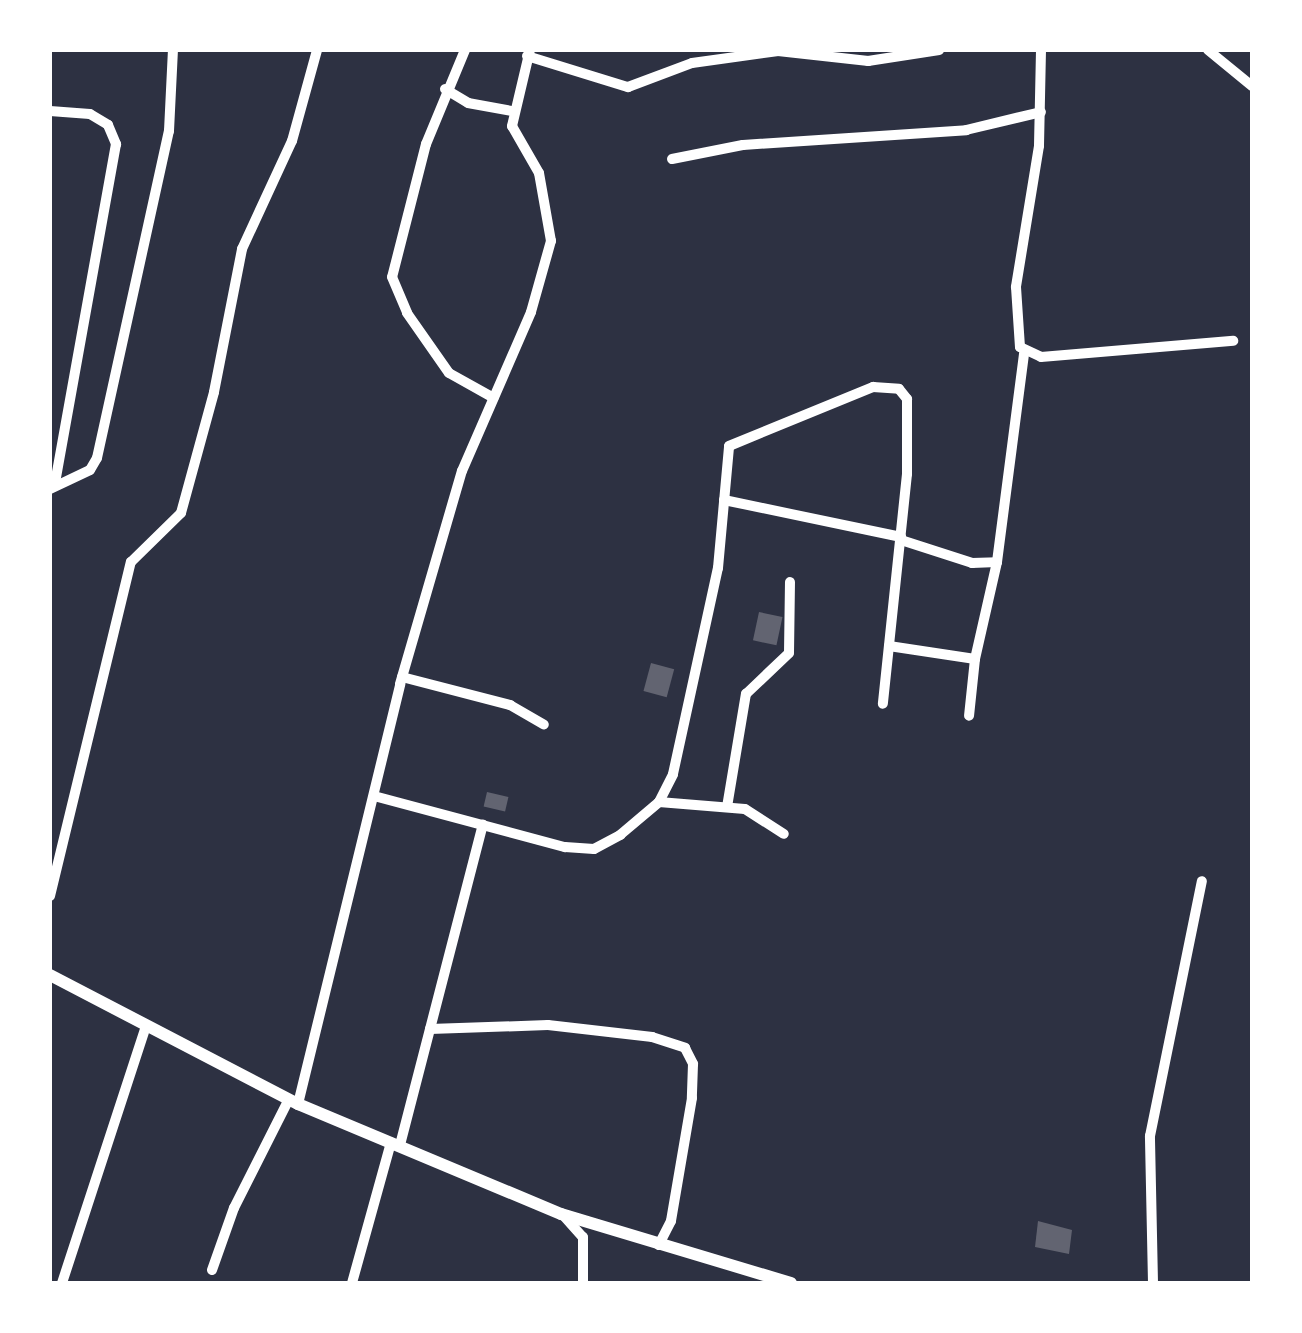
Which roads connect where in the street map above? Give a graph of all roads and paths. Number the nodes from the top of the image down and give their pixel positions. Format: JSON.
{"nodes":[{"id":1,"x":173,"y":50,"type":"edge"},
{"id":2,"x":317,"y":50,"type":"edge"},
{"id":3,"x":465,"y":50,"type":"edge"},
{"id":4,"x":939,"y":50,"type":"edge"},
{"id":5,"x":1041,"y":50,"type":"edge"},
{"id":6,"x":1208,"y":50,"type":"edge"},
{"id":7,"x":528,"y":53,"type":"edge"},
{"id":8,"x":1252,"y":86,"type":"edge"},
{"id":9,"x":445,"y":89,"type":"junction"},
{"id":10,"x":50,"y":111,"type":"edge"},
{"id":11,"x":512,"y":111,"type":"junction"},
{"id":12,"x":1040,"y":112,"type":"junction"},
{"id":13,"x":672,"y":158,"type":"dead end"},
{"id":14,"x":1233,"y":341,"type":"dead end"},
{"id":15,"x":1024,"y":353,"type":"junction"},
{"id":16,"x":494,"y":398,"type":"junction"},
{"id":17,"x":53,"y":486,"type":"edge"},
{"id":18,"x":724,"y":500,"type":"junction"},
{"id":19,"x":901,"y":538,"type":"junction"},
{"id":20,"x":997,"y":562,"type":"junction"},
{"id":21,"x":790,"y":582,"type":"dead end"},
{"id":22,"x":888,"y":646,"type":"junction"},
{"id":23,"x":975,"y":658,"type":"junction"},
{"id":24,"x":402,"y":677,"type":"junction"},
{"id":25,"x":883,"y":704,"type":"dead end"},
{"id":26,"x":968,"y":716,"type":"dead end"},
{"id":27,"x":544,"y":725,"type":"dead end"},
{"id":28,"x":374,"y":796,"type":"junction"},
{"id":29,"x":659,"y":802,"type":"junction"},
{"id":30,"x":727,"y":807,"type":"junction"},
{"id":31,"x":483,"y":824,"type":"junction"},
{"id":32,"x":784,"y":834,"type":"dead end"},
{"id":33,"x":1202,"y":881,"type":"dead end"},
{"id":34,"x":50,"y":896,"type":"edge"},
{"id":35,"x":50,"y":975,"type":"edge"},
{"id":36,"x":145,"y":1029,"type":"junction"},
{"id":37,"x":430,"y":1029,"type":"junction"},
{"id":38,"x":293,"y":1102,"type":"junction"},
{"id":39,"x":396,"y":1143,"type":"junction"},
{"id":40,"x":561,"y":1214,"type":"junction"},
{"id":41,"x":659,"y":1245,"type":"junction"},
{"id":42,"x":212,"y":1270,"type":"dead end"},
{"id":43,"x":62,"y":1283,"type":"edge"},
{"id":44,"x":352,"y":1283,"type":"edge"},
{"id":45,"x":583,"y":1283,"type":"edge"},
{"id":46,"x":791,"y":1283,"type":"edge"},
{"id":47,"x":1153,"y":1283,"type":"edge"}],
"edges":[{"from":1,"to":17,"type":"street"},
{"from":2,"to":34,"type":"street"},
{"from":3,"to":9,"type":"street"},
{"from":4,"to":7,"type":"street"},
{"from":5,"to":12,"type":"street"},
{"from":6,"to":8,"type":"street"},
{"from":7,"to":11,"type":"street"},
{"from":9,"to":11,"type":"street"},
{"from":9,"to":16,"type":"street"},
{"from":10,"to":17,"type":"street"},
{"from":11,"to":16,"type":"street"},
{"from":12,"to":13,"type":"street"},
{"from":12,"to":15,"type":"street"},
{"from":14,"to":15,"type":"street"},
{"from":15,"to":20,"type":"street"},
{"from":16,"to":24,"type":"street"},
{"from":18,"to":19,"type":"street"},
{"from":18,"to":19,"type":"street"},
{"from":18,"to":29,"type":"street"},
{"from":19,"to":20,"type":"street"},
{"from":19,"to":22,"type":"street"},
{"from":20,"to":23,"type":"street"},
{"from":21,"to":30,"type":"street"},
{"from":22,"to":23,"type":"street"},
{"from":22,"to":25,"type":"street"},
{"from":23,"to":26,"type":"street"},
{"from":24,"to":27,"type":"street"},
{"from":24,"to":28,"type":"street"},
{"from":28,"to":31,"type":"street"},
{"from":28,"to":38,"type":"street"},
{"from":29,"to":30,"type":"street"},
{"from":29,"to":31,"type":"street"},
{"from":30,"to":32,"type":"street"},
{"from":31,"to":37,"type":"street"},
{"from":33,"to":47,"type":"street"},
{"from":35,"to":36,"type":"street"},
{"from":36,"to":38,"type":"street"},
{"from":36,"to":43,"type":"street"},
{"from":37,"to":39,"type":"street"},
{"from":37,"to":41,"type":"street"},
{"from":38,"to":39,"type":"street"},
{"from":38,"to":42,"type":"street"},
{"from":39,"to":40,"type":"street"},
{"from":39,"to":44,"type":"street"},
{"from":40,"to":41,"type":"street"},
{"from":40,"to":45,"type":"street"},
{"from":41,"to":46,"type":"street"}]}
